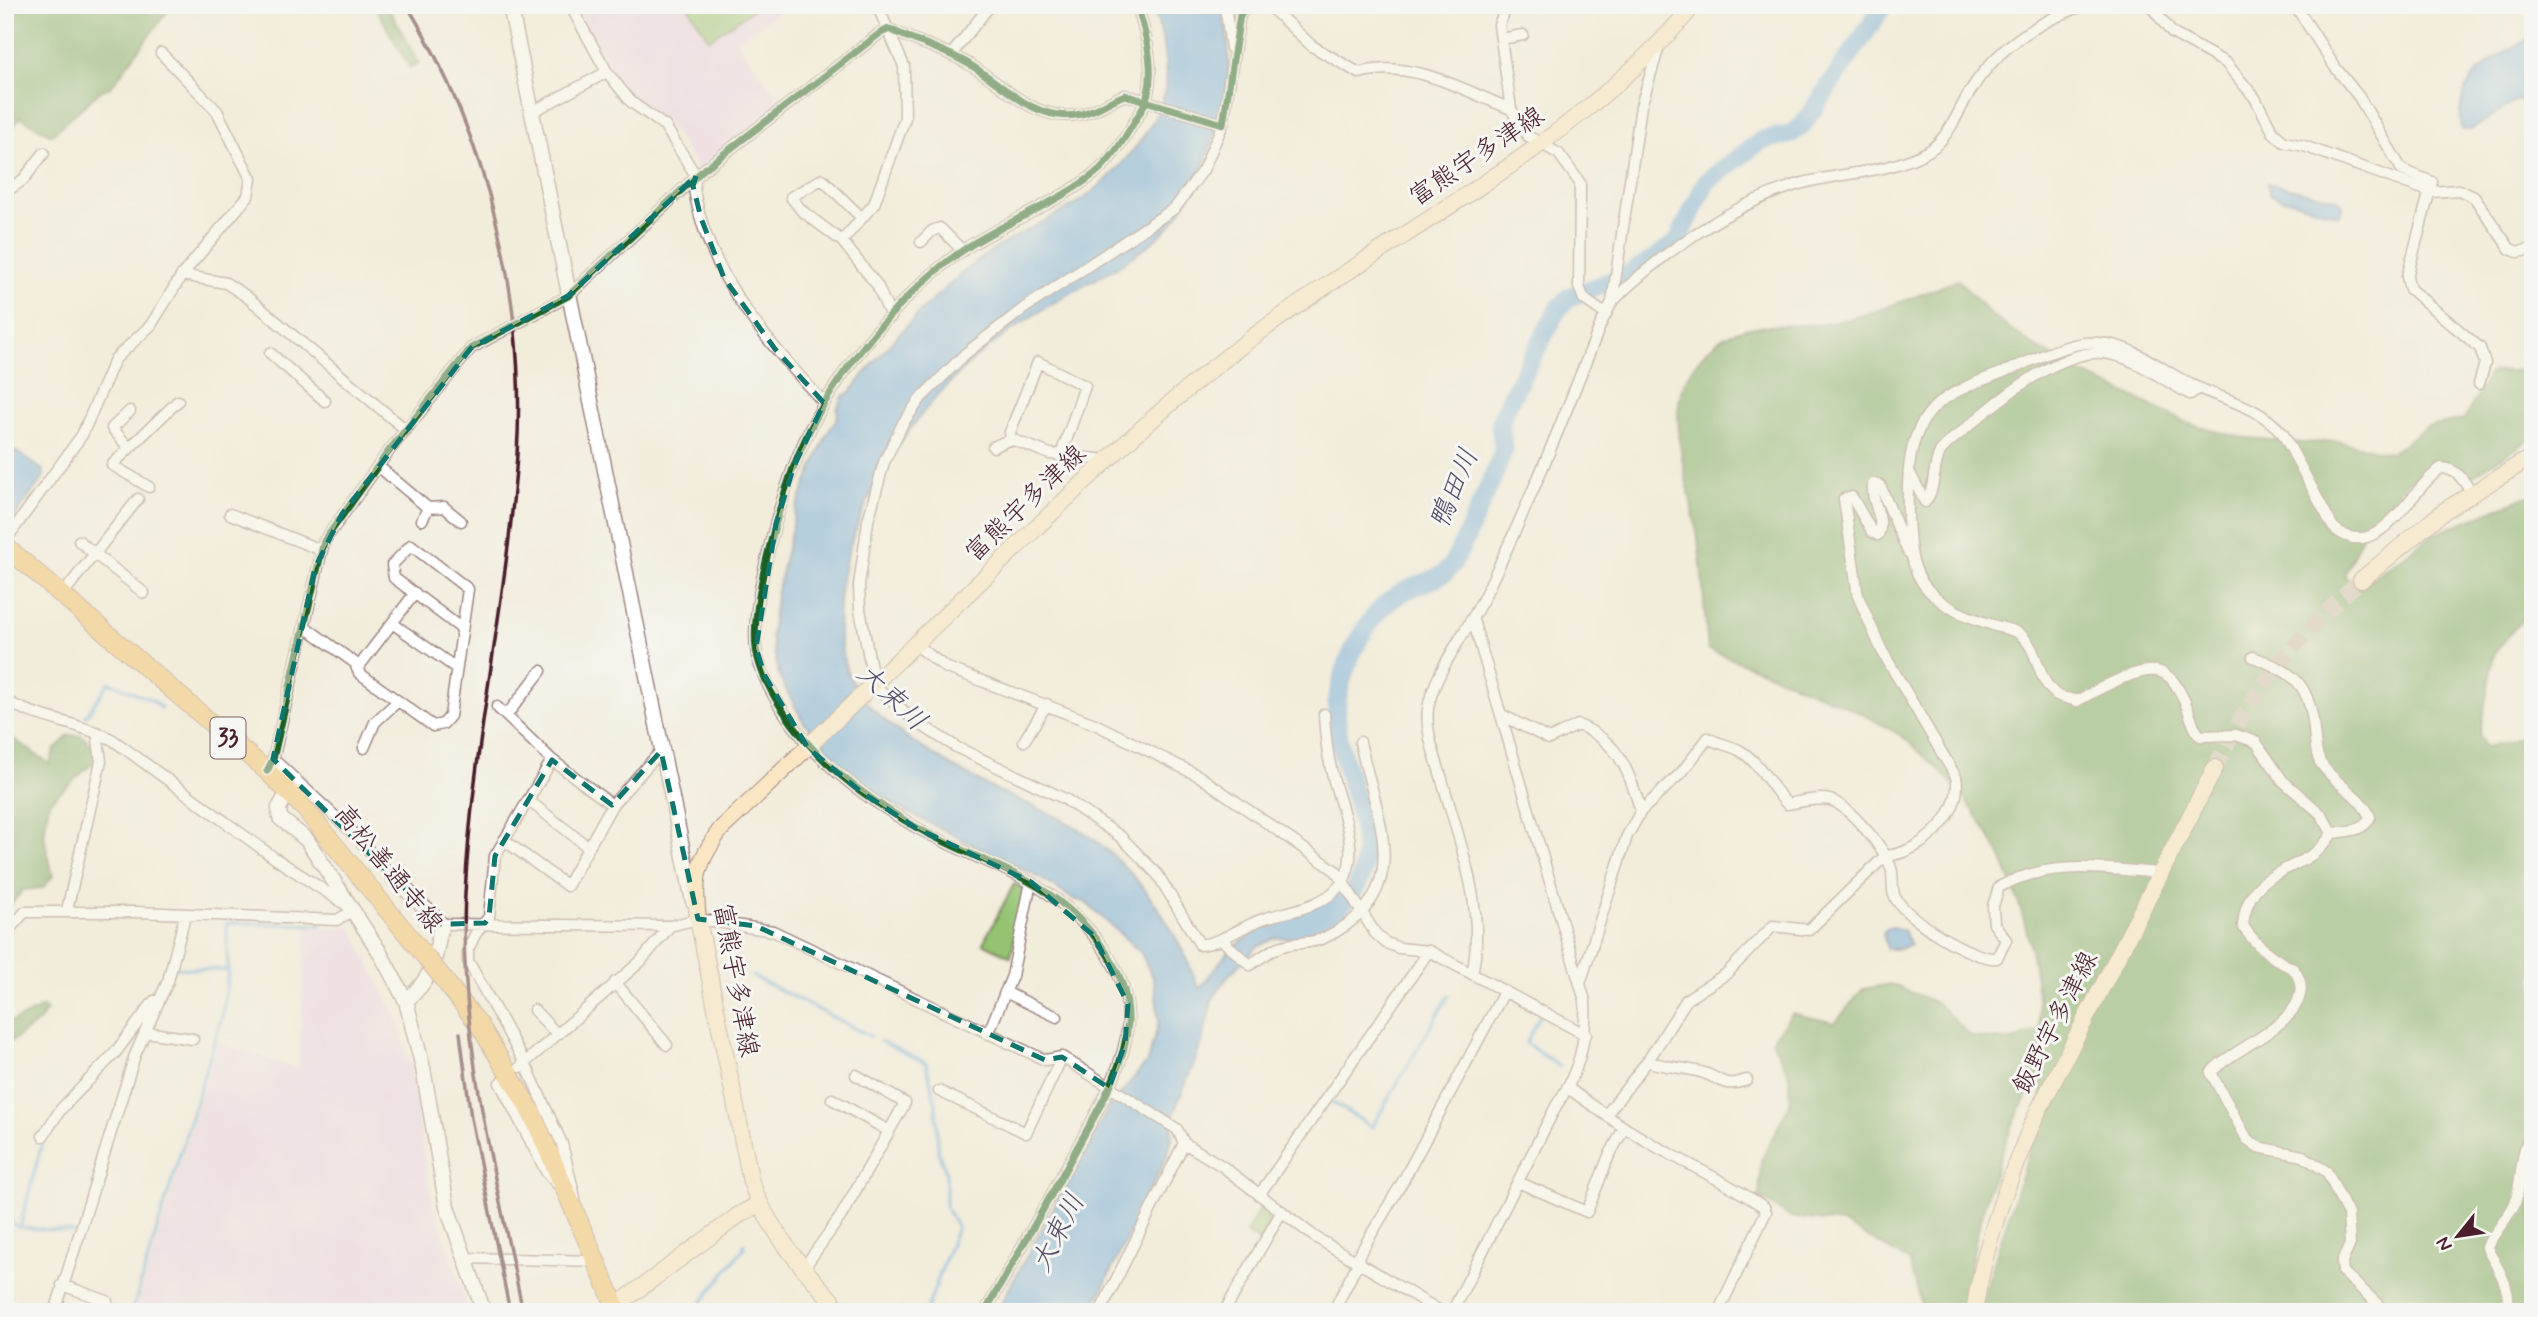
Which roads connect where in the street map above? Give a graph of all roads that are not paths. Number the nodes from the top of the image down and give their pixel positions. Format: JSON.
{"nodes":[{"id":1,"x":570,"y":5,"type":"edge"},
{"id":2,"x":877,"y":5,"type":"edge"},
{"id":3,"x":1137,"y":5,"type":"edge"},
{"id":4,"x":1225,"y":5,"type":"edge"},
{"id":5,"x":1248,"y":5,"type":"edge"},
{"id":6,"x":1268,"y":5,"type":"edge"},
{"id":7,"x":1507,"y":5,"type":"edge"},
{"id":8,"x":1694,"y":5,"type":"edge"},
{"id":9,"x":2085,"y":5,"type":"edge"},
{"id":10,"x":2150,"y":5,"type":"edge"},
{"id":11,"x":2295,"y":5,"type":"edge"},
{"id":12,"x":510,"y":6,"type":"edge"},
{"id":13,"x":990,"y":9,"type":"edge"},
{"id":14,"x":889,"y":29,"type":"junction"},
{"id":15,"x":1523,"y":35,"type":"dead end"},
{"id":16,"x":1501,"y":39,"type":"junction"},
{"id":17,"x":1660,"y":43,"type":"junction"},
{"id":18,"x":161,"y":53,"type":"dead end"},
{"id":19,"x":951,"y":55,"type":"junction"},
{"id":20,"x":1232,"y":59,"type":"junction"},
{"id":21,"x":607,"y":72,"type":"junction"},
{"id":22,"x":1150,"y":103,"type":"junction"},
{"id":23,"x":1511,"y":109,"type":"junction"},
{"id":24,"x":532,"y":112,"type":"junction"},
{"id":25,"x":1222,"y":124,"type":"junction"},
{"id":26,"x":1543,"y":144,"type":"junction"},
{"id":27,"x":44,"y":153,"type":"dead end"},
{"id":28,"x":696,"y":176,"type":"junction"},
{"id":29,"x":5,"y":192,"type":"edge"},
{"id":30,"x":2431,"y":192,"type":"junction"},
{"id":31,"x":862,"y":218,"type":"junction"},
{"id":32,"x":842,"y":241,"type":"junction"},
{"id":33,"x":921,"y":242,"type":"dead end"},
{"id":34,"x":2533,"y":249,"type":"edge"},
{"id":35,"x":963,"y":251,"type":"junction"},
{"id":36,"x":182,"y":275,"type":"junction"},
{"id":37,"x":568,"y":296,"type":"junction"},
{"id":38,"x":1612,"y":302,"type":"junction"},
{"id":39,"x":1605,"y":314,"type":"junction"},
{"id":40,"x":891,"y":317,"type":"junction"},
{"id":41,"x":270,"y":353,"type":"dead end"},
{"id":42,"x":2479,"y":384,"type":"dead end"},
{"id":43,"x":2199,"y":388,"type":"junction"},
{"id":44,"x":178,"y":401,"type":"dead end"},
{"id":45,"x":325,"y":401,"type":"dead end"},
{"id":46,"x":824,"y":403,"type":"junction"},
{"id":47,"x":130,"y":411,"type":"dead end"},
{"id":48,"x":406,"y":430,"type":"junction"},
{"id":49,"x":1011,"y":439,"type":"junction"},
{"id":50,"x":993,"y":447,"type":"dead end"},
{"id":51,"x":129,"y":448,"type":"junction"},
{"id":52,"x":1061,"y":456,"type":"junction"},
{"id":53,"x":2533,"y":457,"type":"edge"},
{"id":54,"x":1107,"y":460,"type":"junction"},
{"id":55,"x":378,"y":466,"type":"junction"},
{"id":56,"x":1907,"y":467,"type":"junction"},
{"id":57,"x":149,"y":487,"type":"dead end"},
{"id":58,"x":2471,"y":492,"type":"junction"},
{"id":59,"x":138,"y":499,"type":"dead end"},
{"id":60,"x":428,"y":508,"type":"junction"},
{"id":61,"x":230,"y":514,"type":"dead end"},
{"id":62,"x":422,"y":520,"type":"dead end"},
{"id":63,"x":461,"y":521,"type":"dead end"},
{"id":64,"x":79,"y":541,"type":"dead end"},
{"id":65,"x":5,"y":544,"type":"edge"},
{"id":66,"x":321,"y":550,"type":"junction"},
{"id":67,"x":94,"y":553,"type":"junction"},
{"id":68,"x":1913,"y":564,"type":"junction"},
{"id":69,"x":2361,"y":580,"type":"tunnel mouth"},
{"id":70,"x":144,"y":593,"type":"dead end"},
{"id":71,"x":415,"y":593,"type":"junction"},
{"id":72,"x":61,"y":595,"type":"junction"},
{"id":73,"x":1473,"y":620,"type":"junction"},
{"id":74,"x":392,"y":623,"type":"junction"},
{"id":75,"x":304,"y":626,"type":"junction"},
{"id":76,"x":462,"y":629,"type":"junction"},
{"id":77,"x":915,"y":644,"type":"junction"},
{"id":78,"x":2252,"y":657,"type":"dead end"},
{"id":79,"x":456,"y":668,"type":"junction"},
{"id":80,"x":358,"y":669,"type":"junction"},
{"id":81,"x":541,"y":671,"type":"dead end"},
{"id":82,"x":873,"y":686,"type":"junction"},
{"id":83,"x":5,"y":700,"type":"edge"},
{"id":84,"x":397,"y":702,"type":"junction"},
{"id":85,"x":1047,"y":704,"type":"junction"},
{"id":86,"x":497,"y":707,"type":"dead end"},
{"id":87,"x":1324,"y":714,"type":"dead end"},
{"id":88,"x":1502,"y":715,"type":"junction"},
{"id":89,"x":506,"y":716,"type":"junction"},
{"id":90,"x":358,"y":731,"type":"dead end"},
{"id":91,"x":97,"y":732,"type":"junction"},
{"id":92,"x":369,"y":736,"type":"junction"},
{"id":93,"x":1024,"y":741,"type":"dead end"},
{"id":94,"x":1360,"y":742,"type":"dead end"},
{"id":95,"x":811,"y":745,"type":"junction"},
{"id":96,"x":364,"y":748,"type":"dead end"},
{"id":97,"x":661,"y":751,"type":"junction"},
{"id":98,"x":552,"y":760,"type":"junction"},
{"id":99,"x":270,"y":765,"type":"junction"},
{"id":100,"x":2215,"y":768,"type":"tunnel mouth"},
{"id":101,"x":288,"y":792,"type":"junction"},
{"id":102,"x":528,"y":800,"type":"junction"},
{"id":103,"x":612,"y":805,"type":"junction"},
{"id":104,"x":1641,"y":811,"type":"junction"},
{"id":105,"x":2332,"y":833,"type":"junction"},
{"id":106,"x":504,"y":840,"type":"junction"},
{"id":107,"x":588,"y":847,"type":"junction"},
{"id":108,"x":1885,"y":856,"type":"junction"},
{"id":109,"x":2160,"y":873,"type":"junction"},
{"id":110,"x":394,"y":878,"type":"joint"},
{"id":111,"x":1341,"y":881,"type":"junction"},
{"id":112,"x":1031,"y":882,"type":"junction"},
{"id":113,"x":67,"y":910,"type":"junction"},
{"id":114,"x":354,"y":910,"type":"junction"},
{"id":115,"x":1362,"y":913,"type":"junction"},
{"id":116,"x":185,"y":915,"type":"junction"},
{"id":117,"x":698,"y":919,"type":"junction"},
{"id":118,"x":485,"y":923,"type":"junction"},
{"id":119,"x":441,"y":924,"type":"junction"},
{"id":120,"x":670,"y":926,"type":"junction"},
{"id":121,"x":5,"y":934,"type":"edge"},
{"id":122,"x":1222,"y":940,"type":"junction"},
{"id":123,"x":1429,"y":951,"type":"junction"},
{"id":124,"x":1472,"y":974,"type":"junction"},
{"id":125,"x":168,"y":981,"type":"junction"},
{"id":126,"x":615,"y":982,"type":"junction"},
{"id":127,"x":1580,"y":984,"type":"junction"},
{"id":128,"x":1005,"y":992,"type":"junction"},
{"id":129,"x":1504,"y":992,"type":"junction"},
{"id":130,"x":405,"y":1001,"type":"junction"},
{"id":131,"x":534,"y":1010,"type":"dead end"},
{"id":132,"x":1057,"y":1017,"type":"dead end"},
{"id":133,"x":148,"y":1032,"type":"junction"},
{"id":134,"x":557,"y":1034,"type":"junction"},
{"id":135,"x":988,"y":1034,"type":"junction"},
{"id":136,"x":1586,"y":1035,"type":"junction"},
{"id":137,"x":194,"y":1039,"type":"dead end"},
{"id":138,"x":667,"y":1045,"type":"dead end"},
{"id":139,"x":1062,"y":1058,"type":"junction"},
{"id":140,"x":1647,"y":1061,"type":"junction"},
{"id":141,"x":523,"y":1065,"type":"junction"},
{"id":142,"x":856,"y":1075,"type":"dead end"},
{"id":143,"x":503,"y":1080,"type":"dead end"},
{"id":144,"x":1746,"y":1080,"type":"dead end"},
{"id":145,"x":1110,"y":1088,"type":"junction"},
{"id":146,"x":1568,"y":1088,"type":"junction"},
{"id":147,"x":939,"y":1091,"type":"dead end"},
{"id":148,"x":832,"y":1099,"type":"dead end"},
{"id":149,"x":1606,"y":1115,"type":"junction"},
{"id":150,"x":1624,"y":1128,"type":"junction"},
{"id":151,"x":2533,"y":1130,"type":"edge"},
{"id":152,"x":889,"y":1131,"type":"junction"},
{"id":153,"x":43,"y":1136,"type":"dead end"},
{"id":154,"x":1184,"y":1143,"type":"junction"},
{"id":155,"x":1518,"y":1182,"type":"junction"},
{"id":156,"x":1259,"y":1195,"type":"junction"},
{"id":157,"x":571,"y":1200,"type":"junction"},
{"id":158,"x":759,"y":1204,"type":"junction"},
{"id":159,"x":1282,"y":1211,"type":"junction"},
{"id":160,"x":579,"y":1219,"type":"junction"},
{"id":161,"x":463,"y":1258,"type":"junction"},
{"id":162,"x":597,"y":1261,"type":"junction"},
{"id":163,"x":1357,"y":1261,"type":"junction"},
{"id":164,"x":803,"y":1269,"type":"junction"},
{"id":165,"x":62,"y":1285,"type":"junction"},
{"id":166,"x":1723,"y":1304,"type":"dead end"},
{"id":167,"x":614,"y":1310,"type":"edge"},
{"id":168,"x":55,"y":1312,"type":"edge"},
{"id":169,"x":103,"y":1312,"type":"edge"},
{"id":170,"x":484,"y":1312,"type":"edge"},
{"id":171,"x":842,"y":1312,"type":"edge"},
{"id":172,"x":985,"y":1312,"type":"edge"},
{"id":173,"x":1101,"y":1312,"type":"edge"},
{"id":174,"x":1224,"y":1312,"type":"edge"},
{"id":175,"x":1333,"y":1312,"type":"edge"},
{"id":176,"x":1442,"y":1312,"type":"edge"},
{"id":177,"x":1452,"y":1312,"type":"edge"},
{"id":178,"x":1974,"y":1312,"type":"edge"},
{"id":179,"x":2386,"y":1312,"type":"edge"},
{"id":180,"x":2508,"y":1312,"type":"edge"}],
"edges":[{"from":1,"to":21,"type":"street"},
{"from":2,"to":14,"type":"street"},
{"from":3,"to":22,"type":"street"},
{"from":4,"to":20,"type":"street"},
{"from":5,"to":20,"type":"street"},
{"from":6,"to":23,"type":"street"},
{"from":7,"to":16,"type":"street"},
{"from":8,"to":17,"type":"main road","name":"富熊宇多津線"},
{"from":9,"to":38,"type":"street"},
{"from":10,"to":30,"type":"street"},
{"from":11,"to":30,"type":"street"},
{"from":12,"to":24,"type":"street"},
{"from":13,"to":19,"type":"street"},
{"from":14,"to":19,"type":"street"},
{"from":14,"to":28,"type":"street"},
{"from":14,"to":31,"type":"street"},
{"from":15,"to":16,"type":"street"},
{"from":16,"to":23,"type":"street"},
{"from":17,"to":26,"type":"main road","name":"富熊宇多津線"},
{"from":17,"to":38,"type":"street"},
{"from":18,"to":36,"type":"street"},
{"from":19,"to":22,"type":"street"},
{"from":20,"to":25,"type":"street"},
{"from":21,"to":24,"type":"street"},
{"from":21,"to":28,"type":"street"},
{"from":22,"to":25,"type":"street"},
{"from":22,"to":35,"type":"street"},
{"from":23,"to":26,"type":"street"},
{"from":24,"to":37,"type":"street"},
{"from":25,"to":82,"type":"street"},
{"from":26,"to":39,"type":"street"},
{"from":26,"to":54,"type":"main road","name":"富熊宇多津線"},
{"from":27,"to":29,"type":"street"},
{"from":28,"to":37,"type":"street"},
{"from":28,"to":46,"type":"street"},
{"from":30,"to":34,"type":"street"},
{"from":30,"to":42,"type":"street"},
{"from":31,"to":32,"type":"street"},
{"from":31,"to":32,"type":"street"},
{"from":32,"to":40,"type":"street"},
{"from":33,"to":35,"type":"street"},
{"from":35,"to":40,"type":"street"},
{"from":36,"to":48,"type":"street"},
{"from":36,"to":65,"type":"street"},
{"from":37,"to":48,"type":"street"},
{"from":37,"to":97,"type":"street"},
{"from":38,"to":39,"type":"street"},
{"from":39,"to":73,"type":"street"},
{"from":40,"to":46,"type":"street"},
{"from":41,"to":45,"type":"street"},
{"from":43,"to":56,"type":"street"},
{"from":43,"to":56,"type":"street"},
{"from":43,"to":58,"type":"street"},
{"from":44,"to":51,"type":"street"},
{"from":46,"to":95,"type":"street"},
{"from":47,"to":51,"type":"street"},
{"from":48,"to":55,"type":"street"},
{"from":49,"to":50,"type":"street"},
{"from":49,"to":52,"type":"street"},
{"from":49,"to":52,"type":"street"},
{"from":51,"to":57,"type":"street"},
{"from":52,"to":54,"type":"street"},
{"from":53,"to":58,"type":"main road"},
{"from":54,"to":77,"type":"main road","name":"富熊宇多津線"},
{"from":55,"to":60,"type":"street"},
{"from":55,"to":66,"type":"street"},
{"from":56,"to":68,"type":"street"},
{"from":58,"to":69,"type":"main road"},
{"from":59,"to":67,"type":"street"},
{"from":60,"to":62,"type":"street"},
{"from":60,"to":63,"type":"street"},
{"from":61,"to":66,"type":"street"},
{"from":64,"to":67,"type":"street"},
{"from":65,"to":72,"type":"main road","name":"高松善通寺線","number":"33"},
{"from":66,"to":75,"type":"street"},
{"from":67,"to":70,"type":"street"},
{"from":67,"to":72,"type":"street"},
{"from":68,"to":105,"type":"street"},
{"from":68,"to":108,"type":"street"},
{"from":71,"to":74,"type":"street"},
{"from":71,"to":76,"type":"street"},
{"from":71,"to":76,"type":"street"},
{"from":72,"to":99,"type":"main road","name":"高松善通寺線","number":"33"},
{"from":73,"to":88,"type":"street"},
{"from":73,"to":124,"type":"street"},
{"from":74,"to":79,"type":"street"},
{"from":74,"to":80,"type":"street"},
{"from":75,"to":80,"type":"street"},
{"from":75,"to":99,"type":"street"},
{"from":76,"to":79,"type":"street"},
{"from":77,"to":82,"type":"main road","name":"富熊宇多津線"},
{"from":77,"to":85,"type":"street"},
{"from":78,"to":105,"type":"street"},
{"from":79,"to":84,"type":"street"},
{"from":80,"to":84,"type":"street"},
{"from":81,"to":89,"type":"street"},
{"from":82,"to":95,"type":"main road","name":"富熊宇多津線"},
{"from":82,"to":122,"type":"street"},
{"from":83,"to":91,"type":"street"},
{"from":84,"to":92,"type":"street"},
{"from":85,"to":93,"type":"street"},
{"from":85,"to":111,"type":"street"},
{"from":86,"to":89,"type":"street"},
{"from":87,"to":111,"type":"street"},
{"from":88,"to":104,"type":"street"},
{"from":88,"to":127,"type":"street"},
{"from":89,"to":98,"type":"street"},
{"from":90,"to":92,"type":"street"},
{"from":91,"to":113,"type":"street"},
{"from":91,"to":114,"type":"street"},
{"from":92,"to":96,"type":"street"},
{"from":94,"to":115,"type":"street"},
{"from":95,"to":112,"type":"street"},
{"from":95,"to":117,"type":"main road","name":"富熊宇多津線"},
{"from":97,"to":103,"type":"street"},
{"from":97,"to":117,"type":"street"},
{"from":98,"to":102,"type":"street"},
{"from":98,"to":103,"type":"street"},
{"from":99,"to":101,"type":"main road","name":"高松善通寺線","number":"33"},
{"from":99,"to":110,"type":"street"},
{"from":100,"to":109,"type":"main road","name":"飯野宇多津線"},
{"from":101,"to":114,"type":"street"},
{"from":101,"to":157,"type":"main road","name":"高松善通寺線","number":"33","bridge":true},
{"from":102,"to":106,"type":"street"},
{"from":102,"to":107,"type":"street"},
{"from":103,"to":107,"type":"street"},
{"from":104,"to":108,"type":"street"},
{"from":104,"to":127,"type":"street"},
{"from":105,"to":179,"type":"street"},
{"from":106,"to":107,"type":"street"},
{"from":106,"to":118,"type":"street"},
{"from":108,"to":109,"type":"street"},
{"from":108,"to":140,"type":"street"},
{"from":109,"to":178,"type":"main road","name":"飯野宇多津線"},
{"from":110,"to":119,"type":"street"},
{"from":111,"to":115,"type":"street"},
{"from":111,"to":122,"type":"street"},
{"from":112,"to":128,"type":"street"},
{"from":112,"to":145,"type":"street"},
{"from":113,"to":116,"type":"street"},
{"from":113,"to":121,"type":"street"},
{"from":114,"to":116,"type":"street"},
{"from":114,"to":130,"type":"street"},
{"from":115,"to":122,"type":"street"},
{"from":115,"to":123,"type":"street"},
{"from":116,"to":125,"type":"street"},
{"from":117,"to":120,"type":"street"},
{"from":117,"to":135,"type":"street"},
{"from":117,"to":158,"type":"main road","name":"富熊宇多津線"},
{"from":118,"to":119,"type":"street"},
{"from":118,"to":120,"type":"street"},
{"from":118,"to":141,"type":"street"},
{"from":119,"to":130,"type":"street"},
{"from":120,"to":126,"type":"street"},
{"from":123,"to":124,"type":"street"},
{"from":123,"to":156,"type":"street"},
{"from":124,"to":129,"type":"street"},
{"from":125,"to":133,"type":"street"},
{"from":125,"to":153,"type":"street"},
{"from":126,"to":134,"type":"street"},
{"from":126,"to":138,"type":"street"},
{"from":127,"to":136,"type":"street"},
{"from":128,"to":132,"type":"street"},
{"from":128,"to":135,"type":"street"},
{"from":129,"to":136,"type":"street"},
{"from":129,"to":163,"type":"street"},
{"from":130,"to":161,"type":"street"},
{"from":131,"to":134,"type":"street"},
{"from":133,"to":137,"type":"street"},
{"from":133,"to":165,"type":"street"},
{"from":134,"to":141,"type":"street"},
{"from":135,"to":139,"type":"street"},
{"from":136,"to":146,"type":"street"},
{"from":139,"to":145,"type":"street"},
{"from":139,"to":147,"type":"street"},
{"from":140,"to":144,"type":"street"},
{"from":140,"to":149,"type":"street"},
{"from":141,"to":160,"type":"street"},
{"from":142,"to":152,"type":"street"},
{"from":143,"to":157,"type":"street"},
{"from":145,"to":154,"type":"street"},
{"from":145,"to":172,"type":"street"},
{"from":146,"to":149,"type":"street"},
{"from":146,"to":155,"type":"street"},
{"from":148,"to":152,"type":"street"},
{"from":149,"to":150,"type":"street"},
{"from":150,"to":155,"type":"street"},
{"from":150,"to":166,"type":"street"},
{"from":151,"to":180,"type":"street"},
{"from":152,"to":164,"type":"street"},
{"from":154,"to":156,"type":"street"},
{"from":154,"to":173,"type":"street"},
{"from":155,"to":177,"type":"street"},
{"from":156,"to":159,"type":"street"},
{"from":157,"to":160,"type":"main road","name":"高松善通寺線","number":"33"},
{"from":158,"to":164,"type":"main road","name":"富熊宇多津線"},
{"from":158,"to":167,"type":"main road"},
{"from":159,"to":163,"type":"street"},
{"from":159,"to":174,"type":"street"},
{"from":160,"to":162,"type":"main road","name":"高松善通寺線","number":"33"},
{"from":161,"to":162,"type":"street"},
{"from":161,"to":170,"type":"street"},
{"from":162,"to":167,"type":"main road","name":"高松善通寺線","number":"33"},
{"from":163,"to":175,"type":"street"},
{"from":163,"to":176,"type":"street"},
{"from":164,"to":171,"type":"main road","name":"富熊宇多津線"},
{"from":165,"to":168,"type":"street"},
{"from":165,"to":169,"type":"street"}]}
